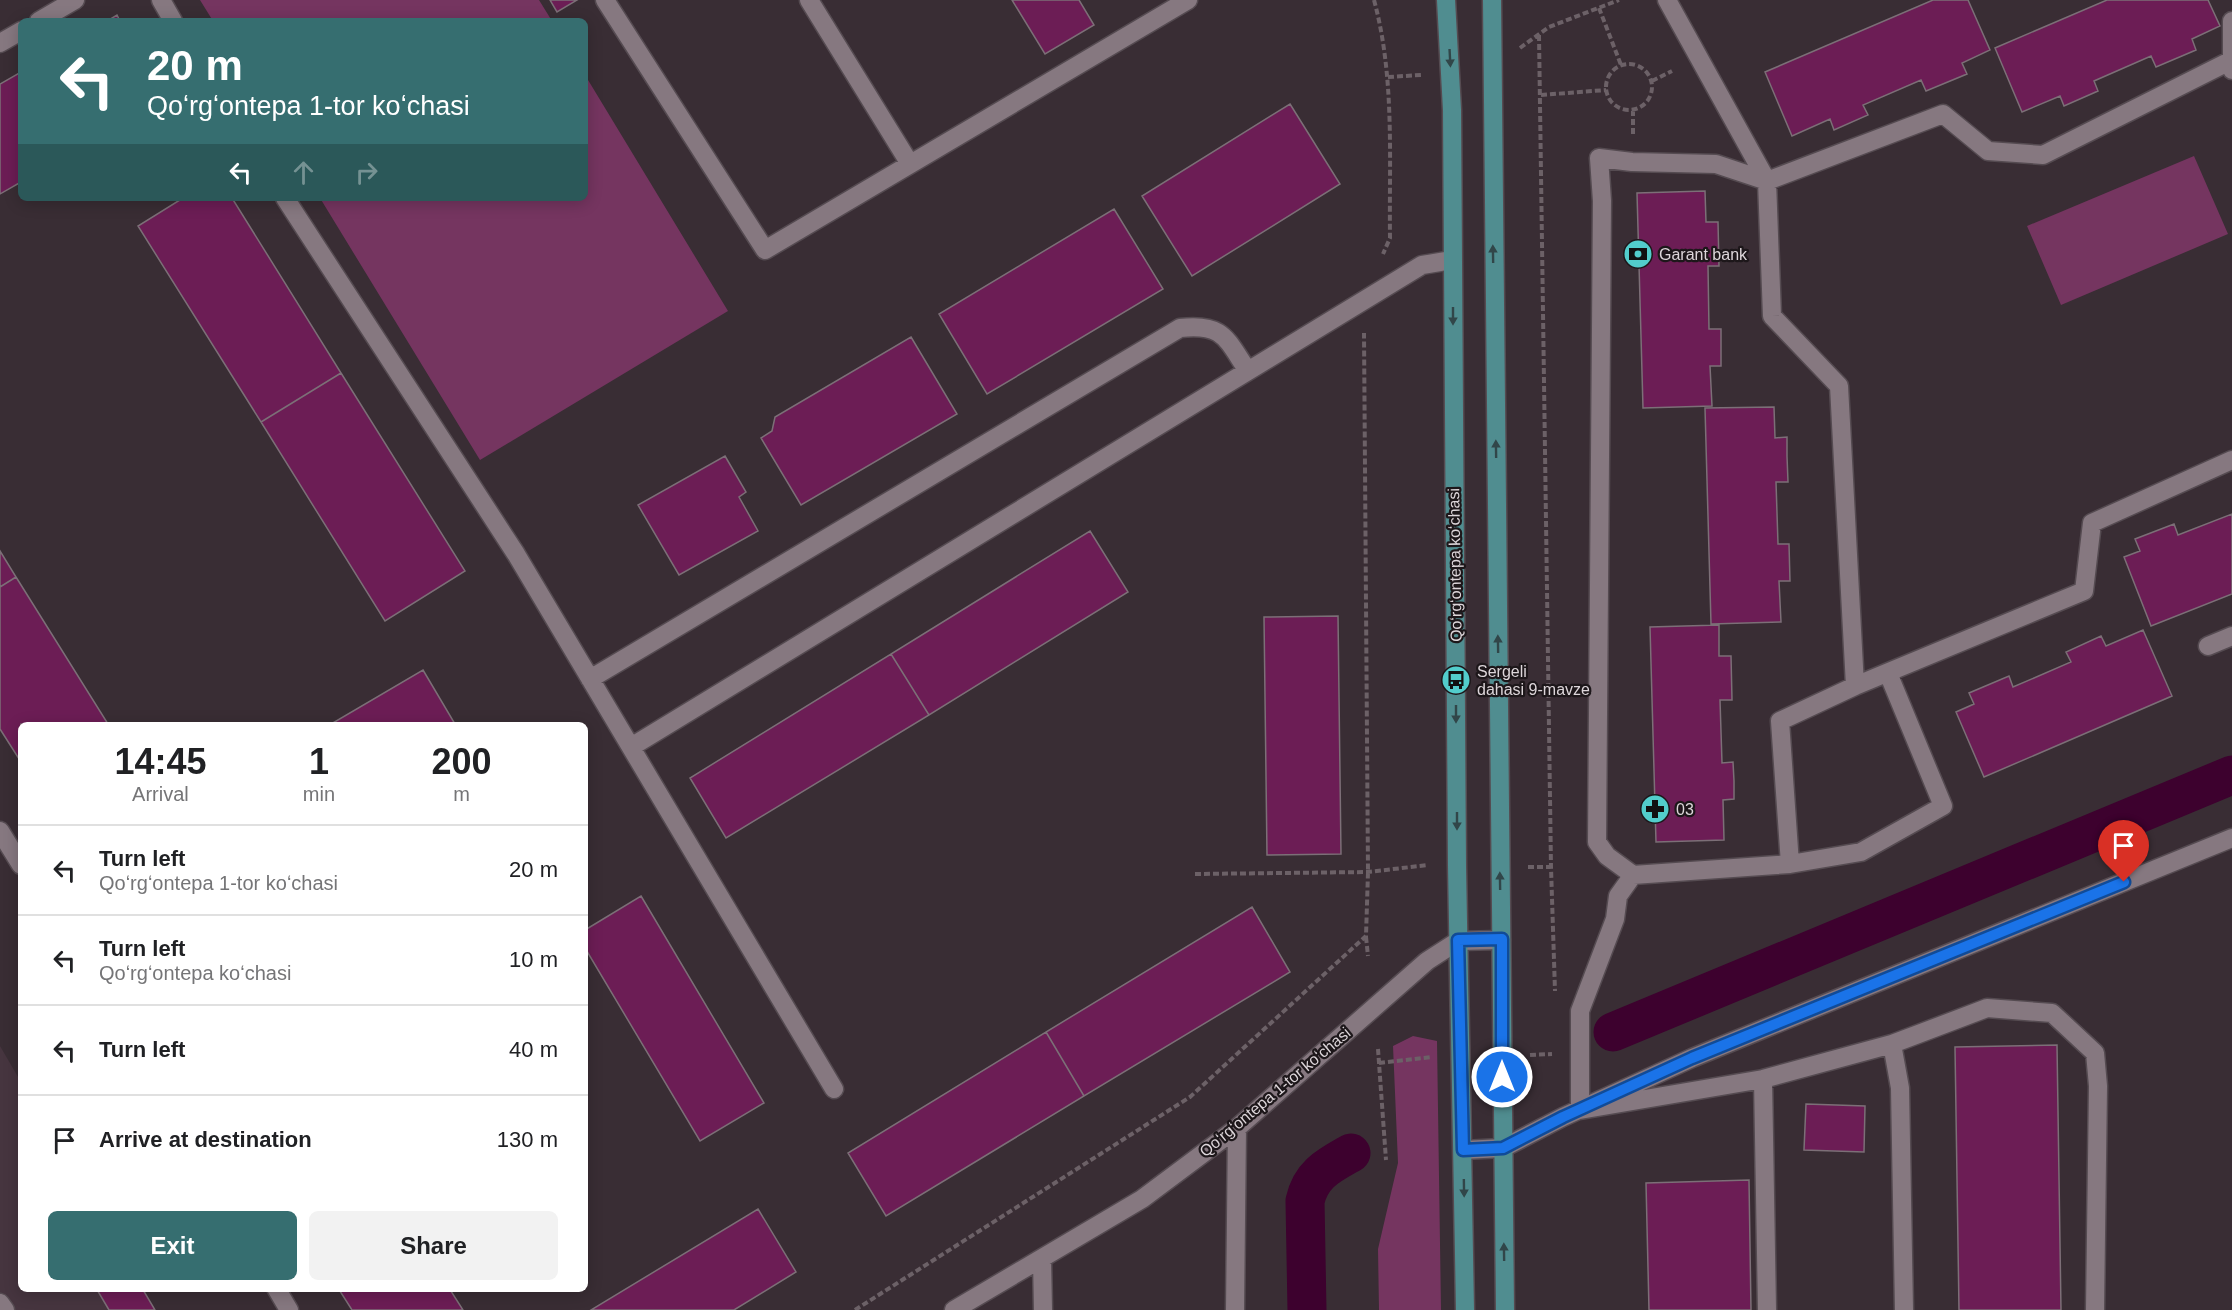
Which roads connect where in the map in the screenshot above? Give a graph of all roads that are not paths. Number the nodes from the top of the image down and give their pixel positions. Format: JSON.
{"nodes":[{"id":1,"x":75,"y":0,"type":"edge"},
{"id":2,"x":161,"y":0,"type":"edge"},
{"id":3,"x":605,"y":0,"type":"edge"},
{"id":4,"x":809,"y":0,"type":"edge"},
{"id":5,"x":1188,"y":0,"type":"edge"},
{"id":6,"x":1446,"y":0,"type":"edge"},
{"id":7,"x":1492,"y":0,"type":"edge"},
{"id":8,"x":1667,"y":0,"type":"edge"},
{"id":9,"x":44,"y":18,"type":"edge"},
{"id":10,"x":171,"y":18,"type":"edge"},
{"id":11,"x":2232,"y":21,"type":"edge"},
{"id":12,"x":18,"y":33,"type":"edge"},
{"id":13,"x":0,"y":43,"type":"edge"},
{"id":14,"x":2232,"y":60,"type":"edge"},
{"id":15,"x":2232,"y":70,"type":"edge"},
{"id":16,"x":910,"y":164,"type":"junction"},
{"id":17,"x":1767,"y":181,"type":"junction"},
{"id":18,"x":287,"y":201,"type":"edge"},
{"id":19,"x":1452,"y":260,"type":"junction"},
{"id":20,"x":1248,"y":371,"type":"junction"},
{"id":21,"x":2232,"y":460,"type":"edge"},
{"id":22,"x":2232,"y":636,"type":"edge"},
{"id":23,"x":2208,"y":646,"type":"dead end"},
{"id":24,"x":1888,"y":673,"type":"junction"},
{"id":25,"x":590,"y":679,"type":"junction"},
{"id":26,"x":1855,"y":686,"type":"junction"},
{"id":27,"x":631,"y":747,"type":"junction"},
{"id":28,"x":0,"y":831,"type":"edge"},
{"id":29,"x":2232,"y":838,"type":"edge"},
{"id":30,"x":18,"y":860,"type":"edge"},
{"id":31,"x":1790,"y":864,"type":"junction"},
{"id":32,"x":1633,"y":875,"type":"junction"},
{"id":33,"x":1502,"y":939,"type":"junction"},
{"id":34,"x":1458,"y":940,"type":"junction"},
{"id":35,"x":1892,"y":1044,"type":"junction"},
{"id":36,"x":1763,"y":1079,"type":"junction"},
{"id":37,"x":834,"y":1089,"type":"dead end"},
{"id":38,"x":1580,"y":1110,"type":"junction"},
{"id":39,"x":1237,"y":1128,"type":"junction"},
{"id":40,"x":1503,"y":1148,"type":"junction"},
{"id":41,"x":1463,"y":1150,"type":"junction"},
{"id":42,"x":1042,"y":1259,"type":"junction"},
{"id":43,"x":278,"y":1292,"type":"edge"},
{"id":44,"x":0,"y":1303,"type":"edge"},
{"id":45,"x":5,"y":1310,"type":"edge"},
{"id":46,"x":289,"y":1310,"type":"edge"},
{"id":47,"x":954,"y":1310,"type":"edge"},
{"id":48,"x":1043,"y":1310,"type":"edge"},
{"id":49,"x":1235,"y":1310,"type":"edge"},
{"id":50,"x":1465,"y":1310,"type":"edge"},
{"id":51,"x":1504,"y":1310,"type":"edge"},
{"id":52,"x":1767,"y":1310,"type":"edge"},
{"id":53,"x":1904,"y":1310,"type":"edge"},
{"id":54,"x":2095,"y":1310,"type":"edge"}],
"edges":[{"from":1,"to":9,"type":"street"},
{"from":2,"to":10,"type":"street"},
{"from":3,"to":16,"type":"street"},
{"from":4,"to":16,"type":"street"},
{"from":5,"to":16,"type":"street"},
{"from":6,"to":19,"type":"main road","name":"Qoʻrgʻontepa koʻchasi","one_way":true},
{"from":33,"to":7,"type":"main road","one_way":true},
{"from":8,"to":17,"type":"street"},
{"from":11,"to":14,"type":"street"},
{"from":12,"to":13,"type":"street"},
{"from":14,"to":15,"type":"street"},
{"from":14,"to":17,"type":"street"},
{"from":17,"to":26,"type":"street"},
{"from":17,"to":32,"type":"street"},
{"from":18,"to":25,"type":"street"},
{"from":19,"to":20,"type":"street"},
{"from":19,"to":34,"type":"main road","name":"Qoʻrgʻontepa koʻchasi","one_way":true},
{"from":20,"to":25,"type":"street"},
{"from":20,"to":27,"type":"street"},
{"from":21,"to":24,"type":"street"},
{"from":22,"to":23,"type":"street"},
{"from":24,"to":26,"type":"street"},
{"from":24,"to":31,"type":"street"},
{"from":25,"to":27,"type":"street"},
{"from":26,"to":31,"type":"street"},
{"from":27,"to":37,"type":"street"},
{"from":28,"to":30,"type":"street"},
{"from":29,"to":38,"type":"street"},
{"from":31,"to":32,"type":"street"},
{"from":32,"to":38,"type":"street"},
{"from":33,"to":34,"type":"street"},
{"from":33,"to":40,"type":"main road"},
{"from":34,"to":39,"type":"street","name":"Qoʻrgʻontepa 1-tor koʻchasi"},
{"from":34,"to":41,"type":"main road","name":"Qoʻrgʻontepa koʻchasi"},
{"from":35,"to":36,"type":"street"},
{"from":35,"to":53,"type":"street"},
{"from":35,"to":54,"type":"street"},
{"from":36,"to":38,"type":"street"},
{"from":36,"to":52,"type":"street"},
{"from":38,"to":40,"type":"street"},
{"from":39,"to":42,"type":"street","name":"Qoʻrgʻontepa 1-tor koʻchasi"},
{"from":39,"to":49,"type":"street"},
{"from":40,"to":41,"type":"street"},
{"from":51,"to":40,"type":"main road","one_way":true},
{"from":41,"to":50,"type":"main road","name":"Qoʻrgʻontepa koʻchasi","one_way":true},
{"from":42,"to":47,"type":"street","name":"Qoʻrgʻontepa 1-tor koʻchasi"},
{"from":42,"to":48,"type":"street"},
{"from":43,"to":46,"type":"street"},
{"from":44,"to":45,"type":"street"}]}
